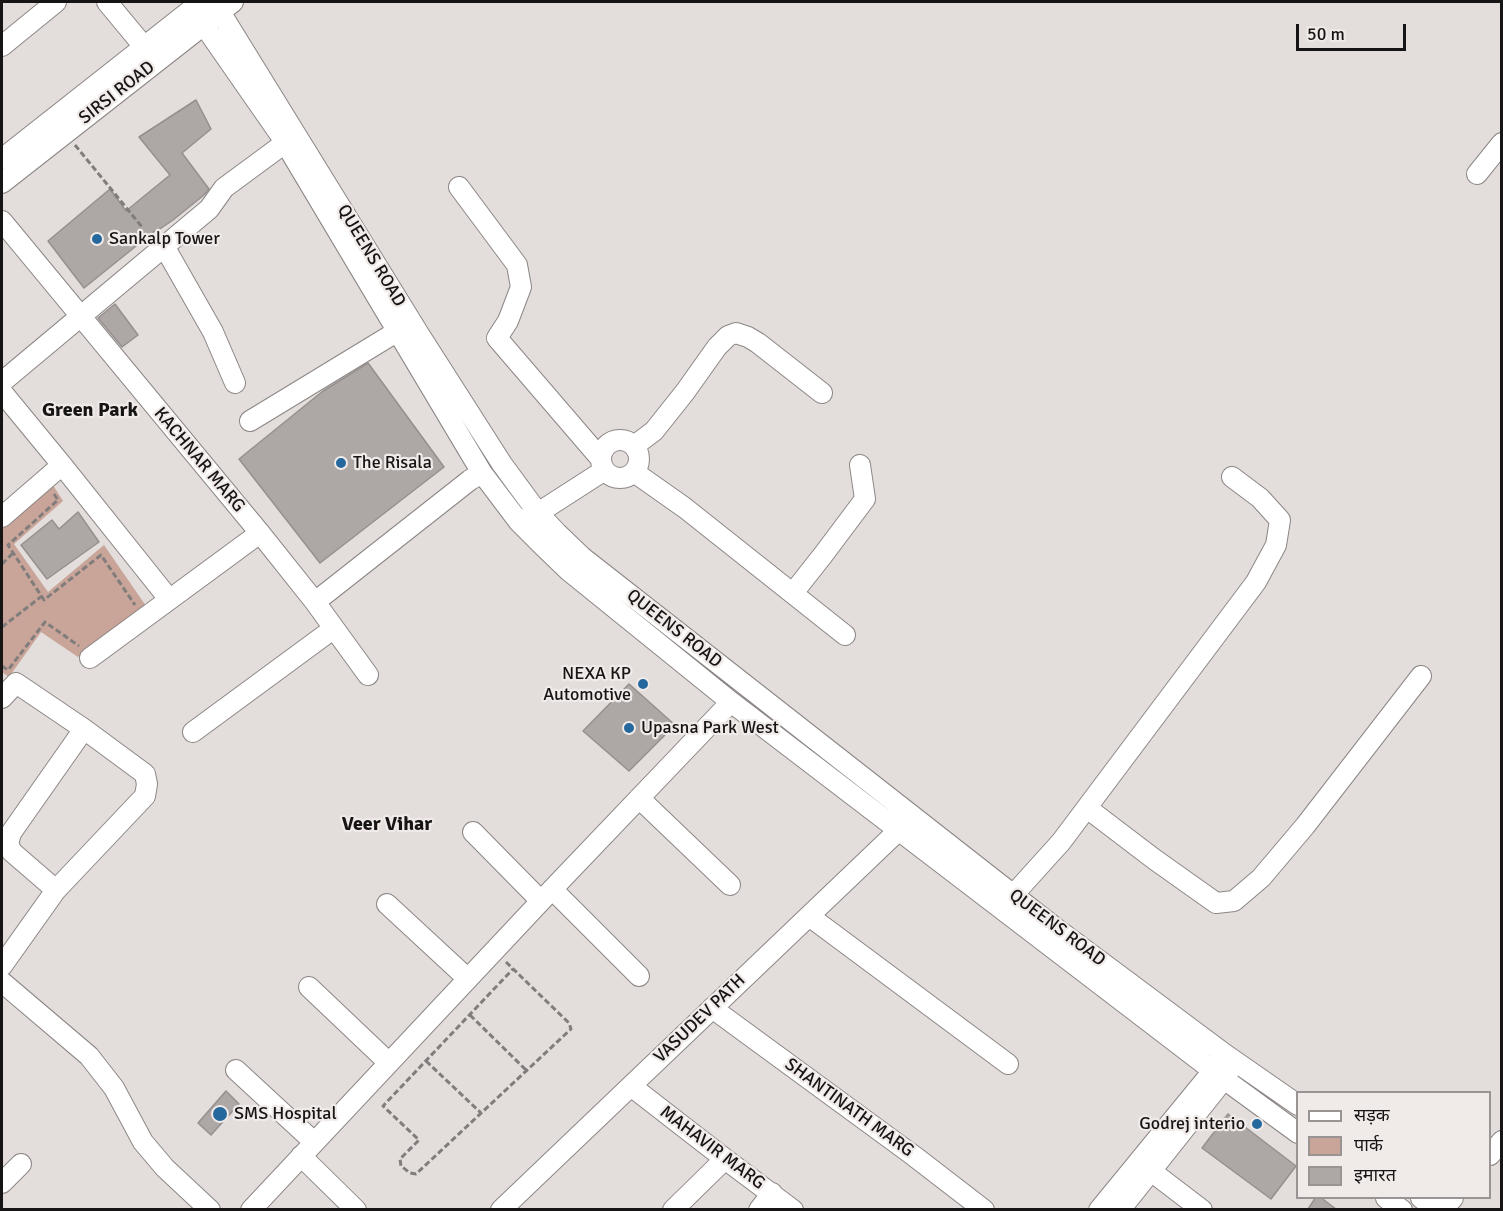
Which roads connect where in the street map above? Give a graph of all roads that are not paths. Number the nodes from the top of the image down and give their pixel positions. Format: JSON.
{"nodes":[{"id":1,"x":56,"y":2,"type":"edge"},
{"id":2,"x":107,"y":2,"type":"edge"},
{"id":3,"x":196,"y":5,"type":"edge"},
{"id":4,"x":222,"y":5,"type":"edge"},
{"id":5,"x":204,"y":25,"type":"junction"},
{"id":6,"x":2,"y":46,"type":"edge"},
{"id":7,"x":150,"y":55,"type":"junction"},
{"id":8,"x":285,"y":143,"type":"junction"},
{"id":9,"x":1502,"y":143,"type":"edge"},
{"id":10,"x":2,"y":159,"type":"edge"},
{"id":11,"x":1477,"y":174,"type":"dead end"},
{"id":12,"x":2,"y":183,"type":"edge"},
{"id":13,"x":459,"y":187,"type":"dead end"},
{"id":14,"x":2,"y":221,"type":"edge"},
{"id":15,"x":165,"y":246,"type":"junction"},
{"id":16,"x":80,"y":316,"type":"junction"},
{"id":17,"x":398,"y":331,"type":"junction"},
{"id":18,"x":2,"y":382,"type":"edge"},
{"id":19,"x":235,"y":383,"type":"dead end"},
{"id":20,"x":2,"y":392,"type":"edge"},
{"id":21,"x":822,"y":393,"type":"dead end"},
{"id":22,"x":250,"y":421,"type":"dead end"},
{"id":23,"x":634,"y":446,"type":"junction"},
{"id":24,"x":62,"y":465,"type":"junction"},
{"id":25,"x":603,"y":465,"type":"junction"},
{"id":26,"x":860,"y":465,"type":"dead end"},
{"id":27,"x":634,"y":472,"type":"junction"},
{"id":28,"x":482,"y":473,"type":"junction"},
{"id":29,"x":1232,"y":477,"type":"dead end"},
{"id":30,"x":538,"y":513,"type":"junction"},
{"id":31,"x":2,"y":517,"type":"edge"},
{"id":32,"x":519,"y":522,"type":"junction"},
{"id":33,"x":260,"y":533,"type":"junction"},
{"id":34,"x":793,"y":593,"type":"junction"},
{"id":35,"x":169,"y":599,"type":"junction"},
{"id":36,"x":315,"y":602,"type":"junction"},
{"id":37,"x":333,"y":628,"type":"junction"},
{"id":38,"x":845,"y":635,"type":"dead end"},
{"id":39,"x":84,"y":652,"type":"road end"},
{"id":40,"x":368,"y":675,"type":"dead end"},
{"id":41,"x":1421,"y":676,"type":"dead end"},
{"id":42,"x":2,"y":698,"type":"edge"},
{"id":43,"x":731,"y":702,"type":"junction"},
{"id":44,"x":84,"y":729,"type":"junction"},
{"id":45,"x":193,"y":732,"type":"dead end"},
{"id":46,"x":639,"y":798,"type":"junction"},
{"id":47,"x":1087,"y":808,"type":"junction"},
{"id":48,"x":899,"y":830,"type":"junction"},
{"id":49,"x":473,"y":832,"type":"dead end"},
{"id":50,"x":730,"y":885,"type":"dead end"},
{"id":51,"x":56,"y":890,"type":"junction"},
{"id":52,"x":547,"y":896,"type":"junction"},
{"id":53,"x":1007,"y":901,"type":"junction"},
{"id":54,"x":387,"y":904,"type":"dead end"},
{"id":55,"x":809,"y":916,"type":"junction"},
{"id":56,"x":2,"y":966,"type":"edge"},
{"id":57,"x":639,"y":976,"type":"dead end"},
{"id":58,"x":468,"y":978,"type":"junction"},
{"id":59,"x":2,"y":982,"type":"edge"},
{"id":60,"x":309,"y":987,"type":"dead end"},
{"id":61,"x":712,"y":1008,"type":"junction"},
{"id":62,"x":388,"y":1063,"type":"junction"},
{"id":63,"x":1008,"y":1065,"type":"dead end"},
{"id":64,"x":1225,"y":1066,"type":"junction"},
{"id":65,"x":236,"y":1070,"type":"dead end"},
{"id":66,"x":631,"y":1086,"type":"junction"},
{"id":67,"x":1296,"y":1105,"type":"edge"},
{"id":68,"x":1296,"y":1131,"type":"edge"},
{"id":69,"x":1502,"y":1141,"type":"edge"},
{"id":70,"x":308,"y":1149,"type":"junction"},
{"id":71,"x":1491,"y":1154,"type":"edge"},
{"id":72,"x":725,"y":1159,"type":"junction"},
{"id":73,"x":21,"y":1164,"type":"dead end"},
{"id":74,"x":1151,"y":1171,"type":"junction"},
{"id":75,"x":2,"y":1183,"type":"edge"},
{"id":76,"x":772,"y":1193,"type":"junction"},
{"id":77,"x":1389,"y":1199,"type":"edge"},
{"id":78,"x":1424,"y":1199,"type":"edge"},
{"id":79,"x":210,"y":1209,"type":"edge"},
{"id":80,"x":251,"y":1209,"type":"edge"},
{"id":81,"x":356,"y":1209,"type":"edge"},
{"id":82,"x":501,"y":1209,"type":"edge"},
{"id":83,"x":673,"y":1209,"type":"edge"},
{"id":84,"x":759,"y":1209,"type":"edge"},
{"id":85,"x":793,"y":1209,"type":"edge"},
{"id":86,"x":984,"y":1209,"type":"edge"},
{"id":87,"x":1100,"y":1209,"type":"edge"},
{"id":88,"x":1119,"y":1209,"type":"edge"},
{"id":89,"x":1202,"y":1209,"type":"edge"},
{"id":90,"x":1402,"y":1209,"type":"edge"},
{"id":91,"x":1437,"y":1209,"type":"edge"}],
"edges":[{"from":1,"to":6,"type":"street"},
{"from":2,"to":7,"type":"street"},
{"from":3,"to":5,"type":"street","name":"QUEENS ROAD"},
{"from":3,"to":7,"type":"street","name":"SIRSI ROAD"},
{"from":4,"to":5,"type":"street","name":"SIRSI ROAD"},
{"from":4,"to":30,"type":"street","name":"QUEENS ROAD"},
{"from":5,"to":7,"type":"street","name":"SIRSI ROAD"},
{"from":5,"to":8,"type":"street","name":"QUEENS ROAD"},
{"from":7,"to":10,"type":"street","name":"SIRSI ROAD"},
{"from":7,"to":12,"type":"street","name":"SIRSI ROAD"},
{"from":8,"to":15,"type":"street"},
{"from":8,"to":17,"type":"street","name":"QUEENS ROAD"},
{"from":9,"to":11,"type":"street"},
{"from":13,"to":25,"type":"street"},
{"from":14,"to":16,"type":"street","name":"KACHNAR MARG"},
{"from":15,"to":16,"type":"street"},
{"from":15,"to":19,"type":"street"},
{"from":16,"to":18,"type":"street"},
{"from":16,"to":33,"type":"street","name":"KACHNAR MARG"},
{"from":17,"to":22,"type":"street"},
{"from":17,"to":28,"type":"street","name":"QUEENS ROAD"},
{"from":20,"to":24,"type":"street"},
{"from":21,"to":23,"type":"street"},
{"from":23,"to":25,"type":"street"},
{"from":23,"to":27,"type":"street"},
{"from":24,"to":31,"type":"street"},
{"from":24,"to":35,"type":"street"},
{"from":25,"to":27,"type":"street"},
{"from":25,"to":30,"type":"street"},
{"from":26,"to":34,"type":"street"},
{"from":27,"to":34,"type":"street"},
{"from":28,"to":32,"type":"street","name":"QUEENS ROAD"},
{"from":28,"to":36,"type":"street"},
{"from":29,"to":47,"type":"street"},
{"from":30,"to":32,"type":"street"},
{"from":30,"to":53,"type":"street","name":"QUEENS ROAD"},
{"from":32,"to":43,"type":"street","name":"QUEENS ROAD"},
{"from":33,"to":35,"type":"street"},
{"from":33,"to":36,"type":"street","name":"KACHNAR MARG"},
{"from":34,"to":38,"type":"street"},
{"from":35,"to":39,"type":"street"},
{"from":36,"to":37,"type":"street","name":"KACHNAR MARG"},
{"from":37,"to":40,"type":"street","name":"KACHNAR MARG"},
{"from":37,"to":45,"type":"street"},
{"from":41,"to":47,"type":"street"},
{"from":42,"to":44,"type":"street"},
{"from":43,"to":46,"type":"street"},
{"from":43,"to":48,"type":"street","name":"QUEENS ROAD"},
{"from":44,"to":51,"type":"street"},
{"from":44,"to":51,"type":"street"},
{"from":46,"to":50,"type":"street"},
{"from":46,"to":52,"type":"street"},
{"from":47,"to":53,"type":"street"},
{"from":48,"to":53,"type":"street","name":"QUEENS ROAD"},
{"from":48,"to":55,"type":"street","name":"VASUDEV PATH"},
{"from":49,"to":52,"type":"street"},
{"from":51,"to":56,"type":"street"},
{"from":52,"to":57,"type":"street"},
{"from":52,"to":58,"type":"street"},
{"from":53,"to":64,"type":"street","name":"QUEENS ROAD"},
{"from":54,"to":58,"type":"street"},
{"from":55,"to":61,"type":"street","name":"VASUDEV PATH"},
{"from":55,"to":63,"type":"street"},
{"from":58,"to":62,"type":"street"},
{"from":59,"to":79,"type":"street"},
{"from":60,"to":62,"type":"street"},
{"from":61,"to":66,"type":"street","name":"VASUDEV PATH"},
{"from":61,"to":86,"type":"street","name":"SHANTINATH MARG"},
{"from":62,"to":70,"type":"street"},
{"from":64,"to":67,"type":"street","name":"QUEENS ROAD"},
{"from":64,"to":68,"type":"street","name":"QUEENS ROAD"},
{"from":64,"to":74,"type":"street"},
{"from":64,"to":87,"type":"street"},
{"from":65,"to":70,"type":"street"},
{"from":66,"to":72,"type":"street","name":"MAHAVIR MARG"},
{"from":66,"to":82,"type":"street","name":"VASUDEV PATH"},
{"from":69,"to":71,"type":"street"},
{"from":70,"to":80,"type":"street"},
{"from":70,"to":81,"type":"street"},
{"from":72,"to":76,"type":"street","name":"MAHAVIR MARG"},
{"from":72,"to":83,"type":"street"},
{"from":73,"to":75,"type":"street"},
{"from":74,"to":88,"type":"street"},
{"from":74,"to":89,"type":"street"},
{"from":76,"to":84,"type":"street"},
{"from":76,"to":85,"type":"street","name":"MAHAVIR MARG"},
{"from":77,"to":90,"type":"street"},
{"from":78,"to":91,"type":"street"}]}
